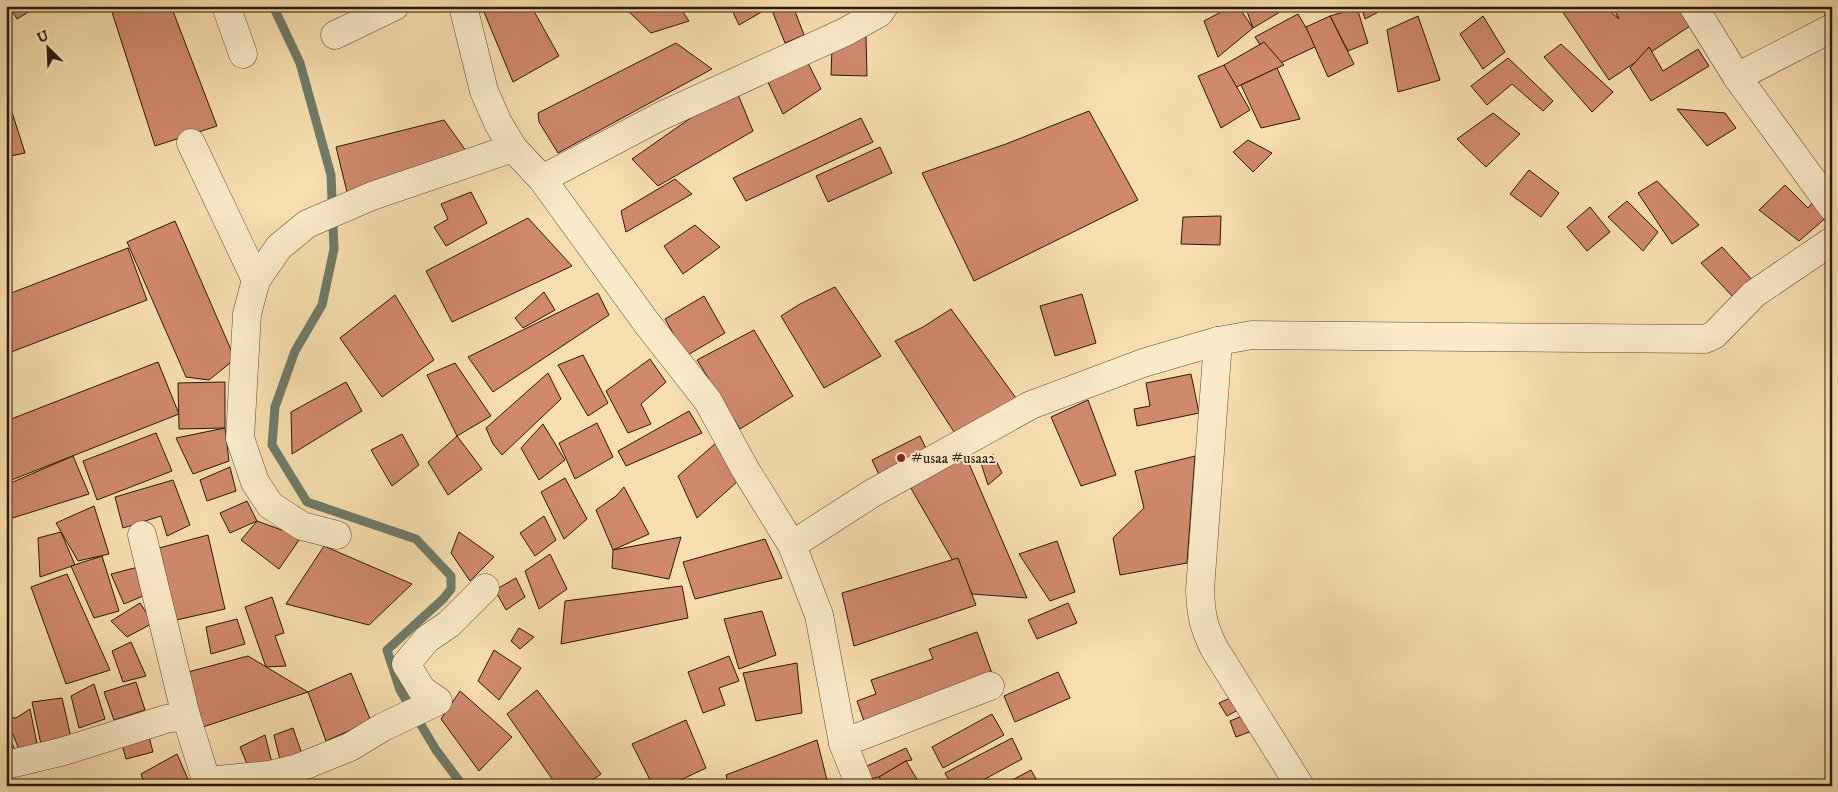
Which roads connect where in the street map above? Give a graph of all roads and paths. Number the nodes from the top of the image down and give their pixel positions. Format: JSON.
{"nodes":[{"id":1,"x":226,"y":6,"type":"edge"},
{"id":2,"x":395,"y":6,"type":"edge"},
{"id":3,"x":463,"y":6,"type":"edge"},
{"id":4,"x":884,"y":6,"type":"edge"},
{"id":5,"x":1693,"y":6,"type":"edge"},
{"id":6,"x":1832,"y":28,"type":"edge"},
{"id":7,"x":335,"y":35,"type":"dead end"},
{"id":8,"x":243,"y":54,"type":"dead end"},
{"id":9,"x":1737,"y":77,"type":"junction"},
{"id":10,"x":190,"y":143,"type":"dead end"},
{"id":11,"x":513,"y":148,"type":"junction"},
{"id":12,"x":542,"y":179,"type":"junction"},
{"id":13,"x":1832,"y":207,"type":"edge"},
{"id":14,"x":1832,"y":241,"type":"edge"},
{"id":15,"x":256,"y":280,"type":"junction"},
{"id":16,"x":1218,"y":341,"type":"junction"},
{"id":17,"x":142,"y":535,"type":"dead end"},
{"id":18,"x":337,"y":535,"type":"dead end"},
{"id":19,"x":792,"y":544,"type":"junction"},
{"id":20,"x":485,"y":588,"type":"dead end"},
{"id":21,"x":990,"y":686,"type":"dead end"},
{"id":22,"x":186,"y":716,"type":"junction"},
{"id":23,"x":843,"y":743,"type":"junction"},
{"id":24,"x":6,"y":765,"type":"edge"},
{"id":25,"x":271,"y":780,"type":"edge"},
{"id":26,"x":207,"y":783,"type":"edge"},
{"id":27,"x":860,"y":786,"type":"edge"},
{"id":28,"x":1300,"y":786,"type":"edge"}],
"edges":[{"from":1,"to":8,"type":"street"},
{"from":2,"to":7,"type":"street"},
{"from":3,"to":11,"type":"street"},
{"from":4,"to":12,"type":"street"},
{"from":5,"to":9,"type":"street"},
{"from":6,"to":9,"type":"street"},
{"from":9,"to":13,"type":"street"},
{"from":10,"to":15,"type":"street"},
{"from":11,"to":12,"type":"street"},
{"from":11,"to":15,"type":"street"},
{"from":12,"to":19,"type":"street"},
{"from":14,"to":16,"type":"street"},
{"from":15,"to":18,"type":"street"},
{"from":16,"to":19,"type":"street"},
{"from":16,"to":28,"type":"street"},
{"from":17,"to":22,"type":"street"},
{"from":19,"to":23,"type":"street"},
{"from":20,"to":25,"type":"street"},
{"from":21,"to":23,"type":"street"},
{"from":22,"to":24,"type":"street"},
{"from":22,"to":26,"type":"street"},
{"from":23,"to":27,"type":"street"},
{"from":25,"to":26,"type":"street"}]}
